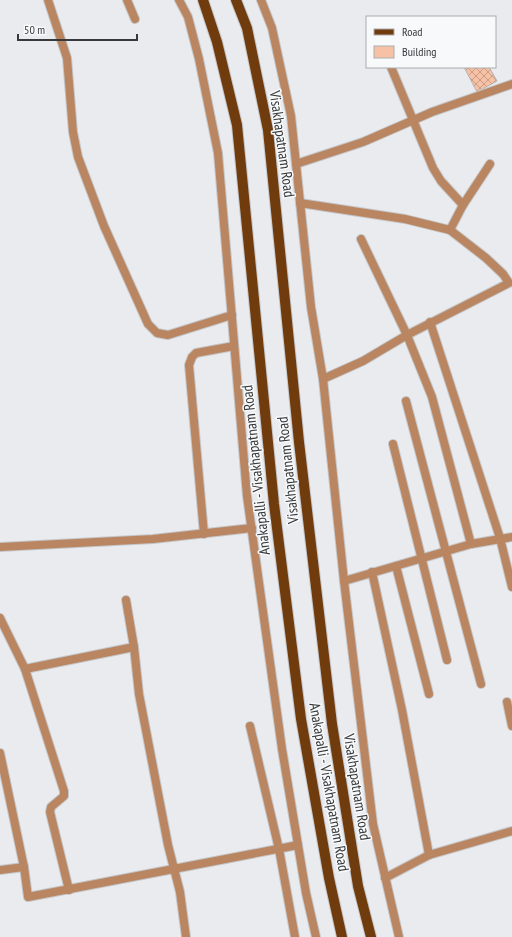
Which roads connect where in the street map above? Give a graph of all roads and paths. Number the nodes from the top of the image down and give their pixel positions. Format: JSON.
{"nodes":[{"id":1,"x":48,"y":0,"type":"edge"},
{"id":2,"x":127,"y":0,"type":"edge"},
{"id":3,"x":179,"y":0,"type":"edge"},
{"id":4,"x":203,"y":0,"type":"edge"},
{"id":5,"x":236,"y":0,"type":"edge"},
{"id":6,"x":261,"y":0,"type":"edge"},
{"id":7,"x":135,"y":19,"type":"dead end"},
{"id":8,"x":391,"y":68,"type":"edge"},
{"id":9,"x":512,"y":84,"type":"edge"},
{"id":10,"x":412,"y":120,"type":"junction"},
{"id":11,"x":296,"y":164,"type":"junction"},
{"id":12,"x":490,"y":164,"type":"dead end"},
{"id":13,"x":300,"y":203,"type":"junction"},
{"id":14,"x":463,"y":205,"type":"junction"},
{"id":15,"x":450,"y":230,"type":"junction"},
{"id":16,"x":360,"y":239,"type":"dead end"},
{"id":17,"x":510,"y":286,"type":"edge"},
{"id":18,"x":232,"y":315,"type":"junction"},
{"id":19,"x":430,"y":322,"type":"junction"},
{"id":20,"x":407,"y":335,"type":"junction"},
{"id":21,"x":234,"y":346,"type":"junction"},
{"id":22,"x":324,"y":379,"type":"junction"},
{"id":23,"x":406,"y":401,"type":"dead end"},
{"id":24,"x":393,"y":444,"type":"dead end"},
{"id":25,"x":252,"y":528,"type":"junction"},
{"id":26,"x":204,"y":534,"type":"junction"},
{"id":27,"x":512,"y":537,"type":"edge"},
{"id":28,"x":500,"y":538,"type":"junction"},
{"id":29,"x":471,"y":544,"type":"junction"},
{"id":30,"x":0,"y":547,"type":"edge"},
{"id":31,"x":446,"y":551,"type":"junction"},
{"id":32,"x":422,"y":559,"type":"junction"},
{"id":33,"x":396,"y":566,"type":"junction"},
{"id":34,"x":372,"y":572,"type":"junction"},
{"id":35,"x":344,"y":581,"type":"junction"},
{"id":36,"x":512,"y":587,"type":"edge"},
{"id":37,"x":126,"y":600,"type":"dead end"},
{"id":38,"x":0,"y":618,"type":"edge"},
{"id":39,"x":134,"y":647,"type":"junction"},
{"id":40,"x":447,"y":660,"type":"dead end"},
{"id":41,"x":25,"y":669,"type":"junction"},
{"id":42,"x":481,"y":684,"type":"dead end"},
{"id":43,"x":429,"y":694,"type":"dead end"},
{"id":44,"x":507,"y":702,"type":"dead end"},
{"id":45,"x":250,"y":726,"type":"dead end"},
{"id":46,"x":512,"y":726,"type":"edge"},
{"id":47,"x":0,"y":753,"type":"edge"},
{"id":48,"x":512,"y":831,"type":"edge"},
{"id":49,"x":298,"y":845,"type":"junction"},
{"id":50,"x":279,"y":849,"type":"junction"},
{"id":51,"x":430,"y":855,"type":"junction"},
{"id":52,"x":24,"y":867,"type":"junction"},
{"id":53,"x":0,"y":870,"type":"edge"},
{"id":54,"x":175,"y":870,"type":"junction"},
{"id":55,"x":385,"y":878,"type":"junction"},
{"id":56,"x":69,"y":890,"type":"junction"},
{"id":57,"x":186,"y":937,"type":"edge"},
{"id":58,"x":295,"y":937,"type":"edge"},
{"id":59,"x":316,"y":937,"type":"edge"},
{"id":60,"x":342,"y":937,"type":"edge"},
{"id":61,"x":371,"y":937,"type":"edge"},
{"id":62,"x":399,"y":937,"type":"edge"}],
"edges":[{"from":1,"to":18,"type":"street"},
{"from":2,"to":7,"type":"street"},
{"from":3,"to":18,"type":"street"},
{"from":4,"to":60,"type":"main road","name":"Anakapalli - Visakhapatnam Road"},
{"from":5,"to":61,"type":"main road","name":"Visakhapatnam Road"},
{"from":6,"to":11,"type":"street"},
{"from":8,"to":10,"type":"street"},
{"from":9,"to":10,"type":"street"},
{"from":10,"to":11,"type":"street"},
{"from":10,"to":14,"type":"street"},
{"from":11,"to":13,"type":"street"},
{"from":12,"to":14,"type":"street"},
{"from":13,"to":15,"type":"street"},
{"from":13,"to":22,"type":"street"},
{"from":14,"to":15,"type":"street"},
{"from":15,"to":17,"type":"street"},
{"from":16,"to":20,"type":"street"},
{"from":17,"to":19,"type":"street"},
{"from":18,"to":21,"type":"street"},
{"from":19,"to":20,"type":"street"},
{"from":19,"to":28,"type":"street"},
{"from":20,"to":22,"type":"street"},
{"from":20,"to":29,"type":"street"},
{"from":21,"to":25,"type":"street"},
{"from":21,"to":26,"type":"street"},
{"from":22,"to":35,"type":"street"},
{"from":23,"to":31,"type":"street"},
{"from":24,"to":32,"type":"street"},
{"from":25,"to":26,"type":"street"},
{"from":25,"to":49,"type":"street"},
{"from":26,"to":30,"type":"street"},
{"from":27,"to":28,"type":"street"},
{"from":28,"to":29,"type":"street"},
{"from":28,"to":36,"type":"street"},
{"from":29,"to":31,"type":"street"},
{"from":31,"to":32,"type":"street"},
{"from":31,"to":42,"type":"street"},
{"from":32,"to":33,"type":"street"},
{"from":32,"to":40,"type":"street"},
{"from":33,"to":34,"type":"street"},
{"from":33,"to":43,"type":"street"},
{"from":34,"to":35,"type":"street"},
{"from":34,"to":51,"type":"street"},
{"from":35,"to":55,"type":"street"},
{"from":37,"to":39,"type":"street"},
{"from":38,"to":41,"type":"street"},
{"from":39,"to":41,"type":"street"},
{"from":39,"to":54,"type":"street"},
{"from":41,"to":56,"type":"street"},
{"from":44,"to":46,"type":"street"},
{"from":45,"to":50,"type":"street"},
{"from":47,"to":52,"type":"street"},
{"from":48,"to":51,"type":"street"},
{"from":49,"to":50,"type":"street"},
{"from":49,"to":59,"type":"street"},
{"from":50,"to":54,"type":"street"},
{"from":50,"to":58,"type":"street"},
{"from":51,"to":55,"type":"street"},
{"from":52,"to":53,"type":"street"},
{"from":52,"to":56,"type":"street"},
{"from":54,"to":56,"type":"street"},
{"from":54,"to":57,"type":"street"},
{"from":55,"to":62,"type":"street"}]}
